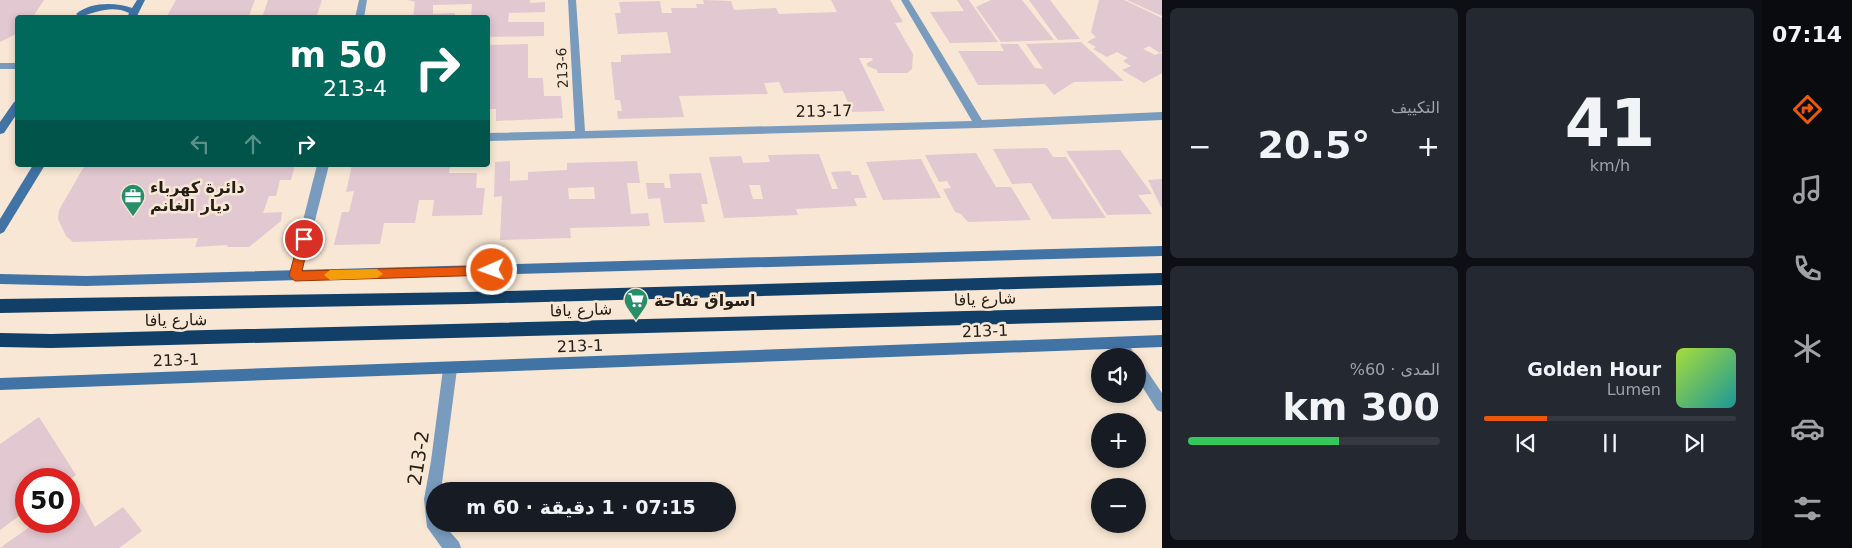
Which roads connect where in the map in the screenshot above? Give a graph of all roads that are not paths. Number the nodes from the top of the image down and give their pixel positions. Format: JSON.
{"nodes":[{"id":1,"x":88,"y":0,"type":"edge"},
{"id":2,"x":142,"y":0,"type":"edge"},
{"id":3,"x":364,"y":0,"type":"edge"},
{"id":4,"x":572,"y":0,"type":"edge"},
{"id":5,"x":905,"y":0,"type":"edge"},
{"id":6,"x":79,"y":15,"type":"edge"},
{"id":7,"x":81,"y":15,"type":"edge"},
{"id":8,"x":132,"y":15,"type":"edge"},
{"id":9,"x":360,"y":15,"type":"edge"},
{"id":10,"x":0,"y":66,"type":"edge"},
{"id":11,"x":15,"y":66,"type":"edge"},
{"id":12,"x":15,"y":108,"type":"edge"},
{"id":13,"x":1162,"y":116,"type":"edge"},
{"id":14,"x":978,"y":124,"type":"junction"},
{"id":15,"x":0,"y":130,"type":"edge"},
{"id":16,"x":580,"y":133,"type":"junction"},
{"id":17,"x":490,"y":137,"type":"edge"},
{"id":18,"x":38,"y":167,"type":"edge"},
{"id":19,"x":322,"y":167,"type":"edge"},
{"id":20,"x":0,"y":228,"type":"edge"},
{"id":21,"x":1162,"y":251,"type":"edge"},
{"id":22,"x":295,"y":276,"type":"junction"},
{"id":23,"x":1162,"y":279,"type":"edge"},
{"id":24,"x":0,"y":280,"type":"edge"},
{"id":25,"x":0,"y":306,"type":"edge"},
{"id":26,"x":1162,"y":313,"type":"edge"},
{"id":27,"x":0,"y":340,"type":"edge"},
{"id":28,"x":1162,"y":341,"type":"edge"},
{"id":29,"x":1120,"y":343,"type":"junction"},
{"id":30,"x":1123,"y":348,"type":"edge"},
{"id":31,"x":450,"y":369,"type":"junction"},
{"id":32,"x":1146,"y":381,"type":"edge"},
{"id":33,"x":0,"y":384,"type":"edge"},
{"id":34,"x":1162,"y":404,"type":"edge"},
{"id":35,"x":453,"y":548,"type":"edge"}],
"edges":[{"from":1,"to":6,"type":"main road"},
{"from":2,"to":8,"type":"main road"},
{"from":3,"to":9,"type":"street"},
{"from":4,"to":16,"type":"street","name":"213-6"},
{"from":5,"to":14,"type":"street"},
{"from":7,"to":8,"type":"main road"},
{"from":10,"to":11,"type":"street"},
{"from":12,"to":15,"type":"main road"},
{"from":13,"to":14,"type":"street","name":"213-17"},
{"from":14,"to":16,"type":"street","name":"213-17"},
{"from":16,"to":17,"type":"street","name":"213-17"},
{"from":18,"to":20,"type":"main road"},
{"from":19,"to":22,"type":"street"},
{"from":21,"to":22,"type":"main road"},
{"from":22,"to":24,"type":"main road"},
{"from":23,"to":25,"type":"highway","name":"شارع يافا"},
{"from":26,"to":27,"type":"highway","name":"شارع يافا"},
{"from":28,"to":29,"type":"main road","name":"213-1"},
{"from":29,"to":30,"type":"street"},
{"from":29,"to":31,"type":"main road","name":"213-1"},
{"from":31,"to":33,"type":"main road","name":"213-1"},
{"from":31,"to":35,"type":"street","name":"213-2"},
{"from":32,"to":34,"type":"street"}]}
